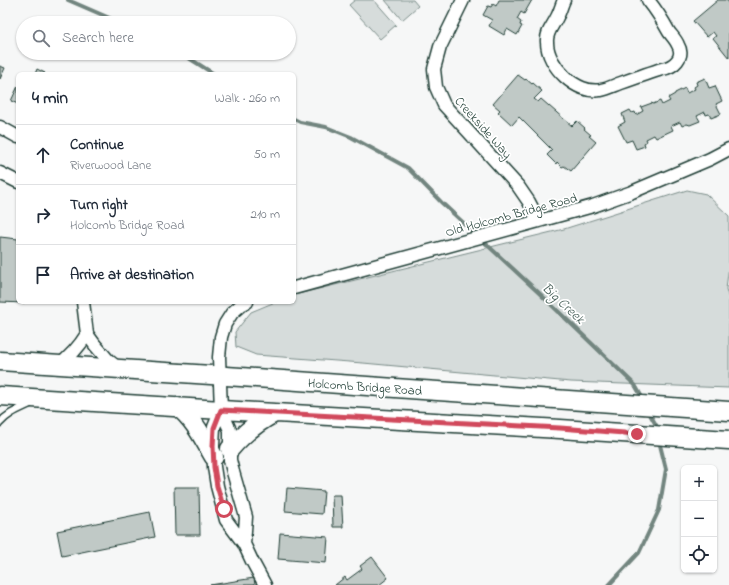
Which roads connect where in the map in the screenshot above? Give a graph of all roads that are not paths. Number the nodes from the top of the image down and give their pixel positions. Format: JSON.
{"nodes":[{"id":1,"x":463,"y":0,"type":"edge"},
{"id":2,"x":564,"y":0,"type":"edge"},
{"id":3,"x":648,"y":0,"type":"edge"},
{"id":4,"x":0,"y":127,"type":"edge"},
{"id":5,"x":16,"y":136,"type":"edge"},
{"id":6,"x":729,"y":149,"type":"edge"},
{"id":7,"x":0,"y":174,"type":"edge"},
{"id":8,"x":16,"y":181,"type":"edge"},
{"id":9,"x":539,"y":221,"type":"junction"},
{"id":10,"x":296,"y":287,"type":"edge"},
{"id":11,"x":83,"y":304,"type":"edge"},
{"id":12,"x":243,"y":304,"type":"edge"},
{"id":13,"x":87,"y":334,"type":"junction"},
{"id":14,"x":0,"y":361,"type":"edge"},
{"id":15,"x":58,"y":366,"type":"junction"},
{"id":16,"x":119,"y":369,"type":"junction"},
{"id":17,"x":220,"y":376,"type":"junction"},
{"id":18,"x":0,"y":396,"type":"edge"},
{"id":19,"x":41,"y":399,"type":"junction"},
{"id":20,"x":178,"y":408,"type":"junction"},
{"id":21,"x":221,"y":410,"type":"junction"},
{"id":22,"x":728,"y":411,"type":"edge"},
{"id":23,"x":275,"y":413,"type":"junction"},
{"id":24,"x":0,"y":424,"type":"edge"},
{"id":25,"x":729,"y":440,"type":"edge"},
{"id":26,"x":230,"y":449,"type":"junction"},
{"id":27,"x":214,"y":458,"type":"junction"},
{"id":28,"x":244,"y":544,"type":"junction"},
{"id":29,"x":265,"y":585,"type":"edge"}],
"edges":[{"from":1,"to":9,"type":"street","name":"Creekside Way"},
{"from":2,"to":3,"type":"street"},
{"from":4,"to":5,"type":"street"},
{"from":6,"to":9,"type":"street","name":"Old Holcomb Bridge Road"},
{"from":7,"to":8,"type":"street"},
{"from":9,"to":10,"type":"street","name":"Old Holcomb Bridge Road"},
{"from":11,"to":13,"type":"street"},
{"from":12,"to":17,"type":"street"},
{"from":13,"to":15,"type":"street"},
{"from":13,"to":16,"type":"street"},
{"from":14,"to":15,"type":"main road","name":"Holcomb Bridge Road"},
{"from":15,"to":16,"type":"main road","name":"Holcomb Bridge Road"},
{"from":16,"to":17,"type":"main road","name":"Holcomb Bridge Road"},
{"from":17,"to":21,"type":"street"},
{"from":17,"to":22,"type":"main road","name":"Holcomb Bridge Road"},
{"from":18,"to":19,"type":"main road"},
{"from":19,"to":20,"type":"main road"},
{"from":19,"to":24,"type":"lane"},
{"from":20,"to":21,"type":"main road"},
{"from":20,"to":27,"type":"main road"},
{"from":21,"to":23,"type":"main road"},
{"from":21,"to":26,"type":"street"},
{"from":21,"to":27,"type":"street"},
{"from":23,"to":25,"type":"main road"},
{"from":23,"to":26,"type":"main road"},
{"from":26,"to":28,"type":"street"},
{"from":27,"to":28,"type":"street"},
{"from":28,"to":29,"type":"street"}]}
